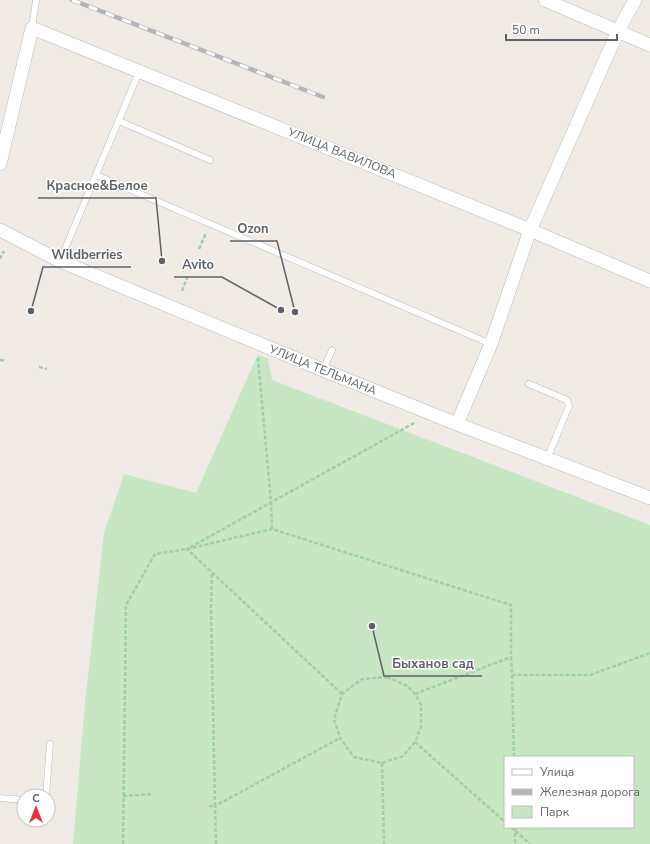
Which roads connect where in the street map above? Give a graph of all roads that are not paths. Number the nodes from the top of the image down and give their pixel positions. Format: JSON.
{"nodes":[{"id":1,"x":36,"y":0,"type":"edge"},
{"id":2,"x":545,"y":0,"type":"edge"},
{"id":3,"x":635,"y":0,"type":"edge"},
{"id":4,"x":32,"y":28,"type":"junction"},
{"id":5,"x":618,"y":31,"type":"junction"},
{"id":6,"x":650,"y":44,"type":"edge"},
{"id":7,"x":139,"y":72,"type":"junction"},
{"id":8,"x":119,"y":121,"type":"junction"},
{"id":9,"x":210,"y":160,"type":"dead end"},
{"id":10,"x":0,"y":164,"type":"edge"},
{"id":11,"x":96,"y":175,"type":"junction"},
{"id":12,"x":0,"y":230,"type":"edge"},
{"id":13,"x":530,"y":230,"type":"junction"},
{"id":14,"x":60,"y":261,"type":"junction"},
{"id":15,"x":650,"y":281,"type":"edge"},
{"id":16,"x":491,"y":344,"type":"junction"},
{"id":17,"x":332,"y":350,"type":"dead end"},
{"id":18,"x":323,"y":370,"type":"junction"},
{"id":19,"x":530,"y":384,"type":"dead end"},
{"id":20,"x":457,"y":424,"type":"junction"},
{"id":21,"x":547,"y":459,"type":"junction"},
{"id":22,"x":650,"y":498,"type":"edge"},
{"id":23,"x":50,"y":744,"type":"dead end"},
{"id":24,"x":47,"y":788,"type":"edge"},
{"id":25,"x":0,"y":798,"type":"edge"},
{"id":26,"x":16,"y":799,"type":"edge"}],
"edges":[{"from":1,"to":4,"type":"lane"},
{"from":2,"to":5,"type":"street"},
{"from":3,"to":5,"type":"street"},
{"from":4,"to":7,"type":"street","name":"УЛИЦА ВАВИЛОВА"},
{"from":4,"to":10,"type":"street"},
{"from":5,"to":6,"type":"street"},
{"from":5,"to":13,"type":"street"},
{"from":7,"to":8,"type":"lane"},
{"from":7,"to":13,"type":"street","name":"УЛИЦА ВАВИЛОВА"},
{"from":8,"to":9,"type":"lane"},
{"from":8,"to":11,"type":"lane"},
{"from":11,"to":14,"type":"lane"},
{"from":11,"to":16,"type":"lane"},
{"from":12,"to":14,"type":"street","name":"УЛИЦА ТЕЛЬМАНА"},
{"from":13,"to":15,"type":"street","name":"УЛИЦА ВАВИЛОВА"},
{"from":13,"to":16,"type":"street"},
{"from":14,"to":18,"type":"street","name":"УЛИЦА ТЕЛЬМАНА"},
{"from":16,"to":20,"type":"street"},
{"from":17,"to":18,"type":"lane"},
{"from":18,"to":20,"type":"street","name":"УЛИЦА ТЕЛЬМАНА"},
{"from":19,"to":21,"type":"lane"},
{"from":20,"to":21,"type":"street","name":"УЛИЦА ТЕЛЬМАНА"},
{"from":21,"to":22,"type":"street","name":"УЛИЦА ТЕЛЬМАНА"},
{"from":23,"to":24,"type":"lane"},
{"from":25,"to":26,"type":"lane"}]}
